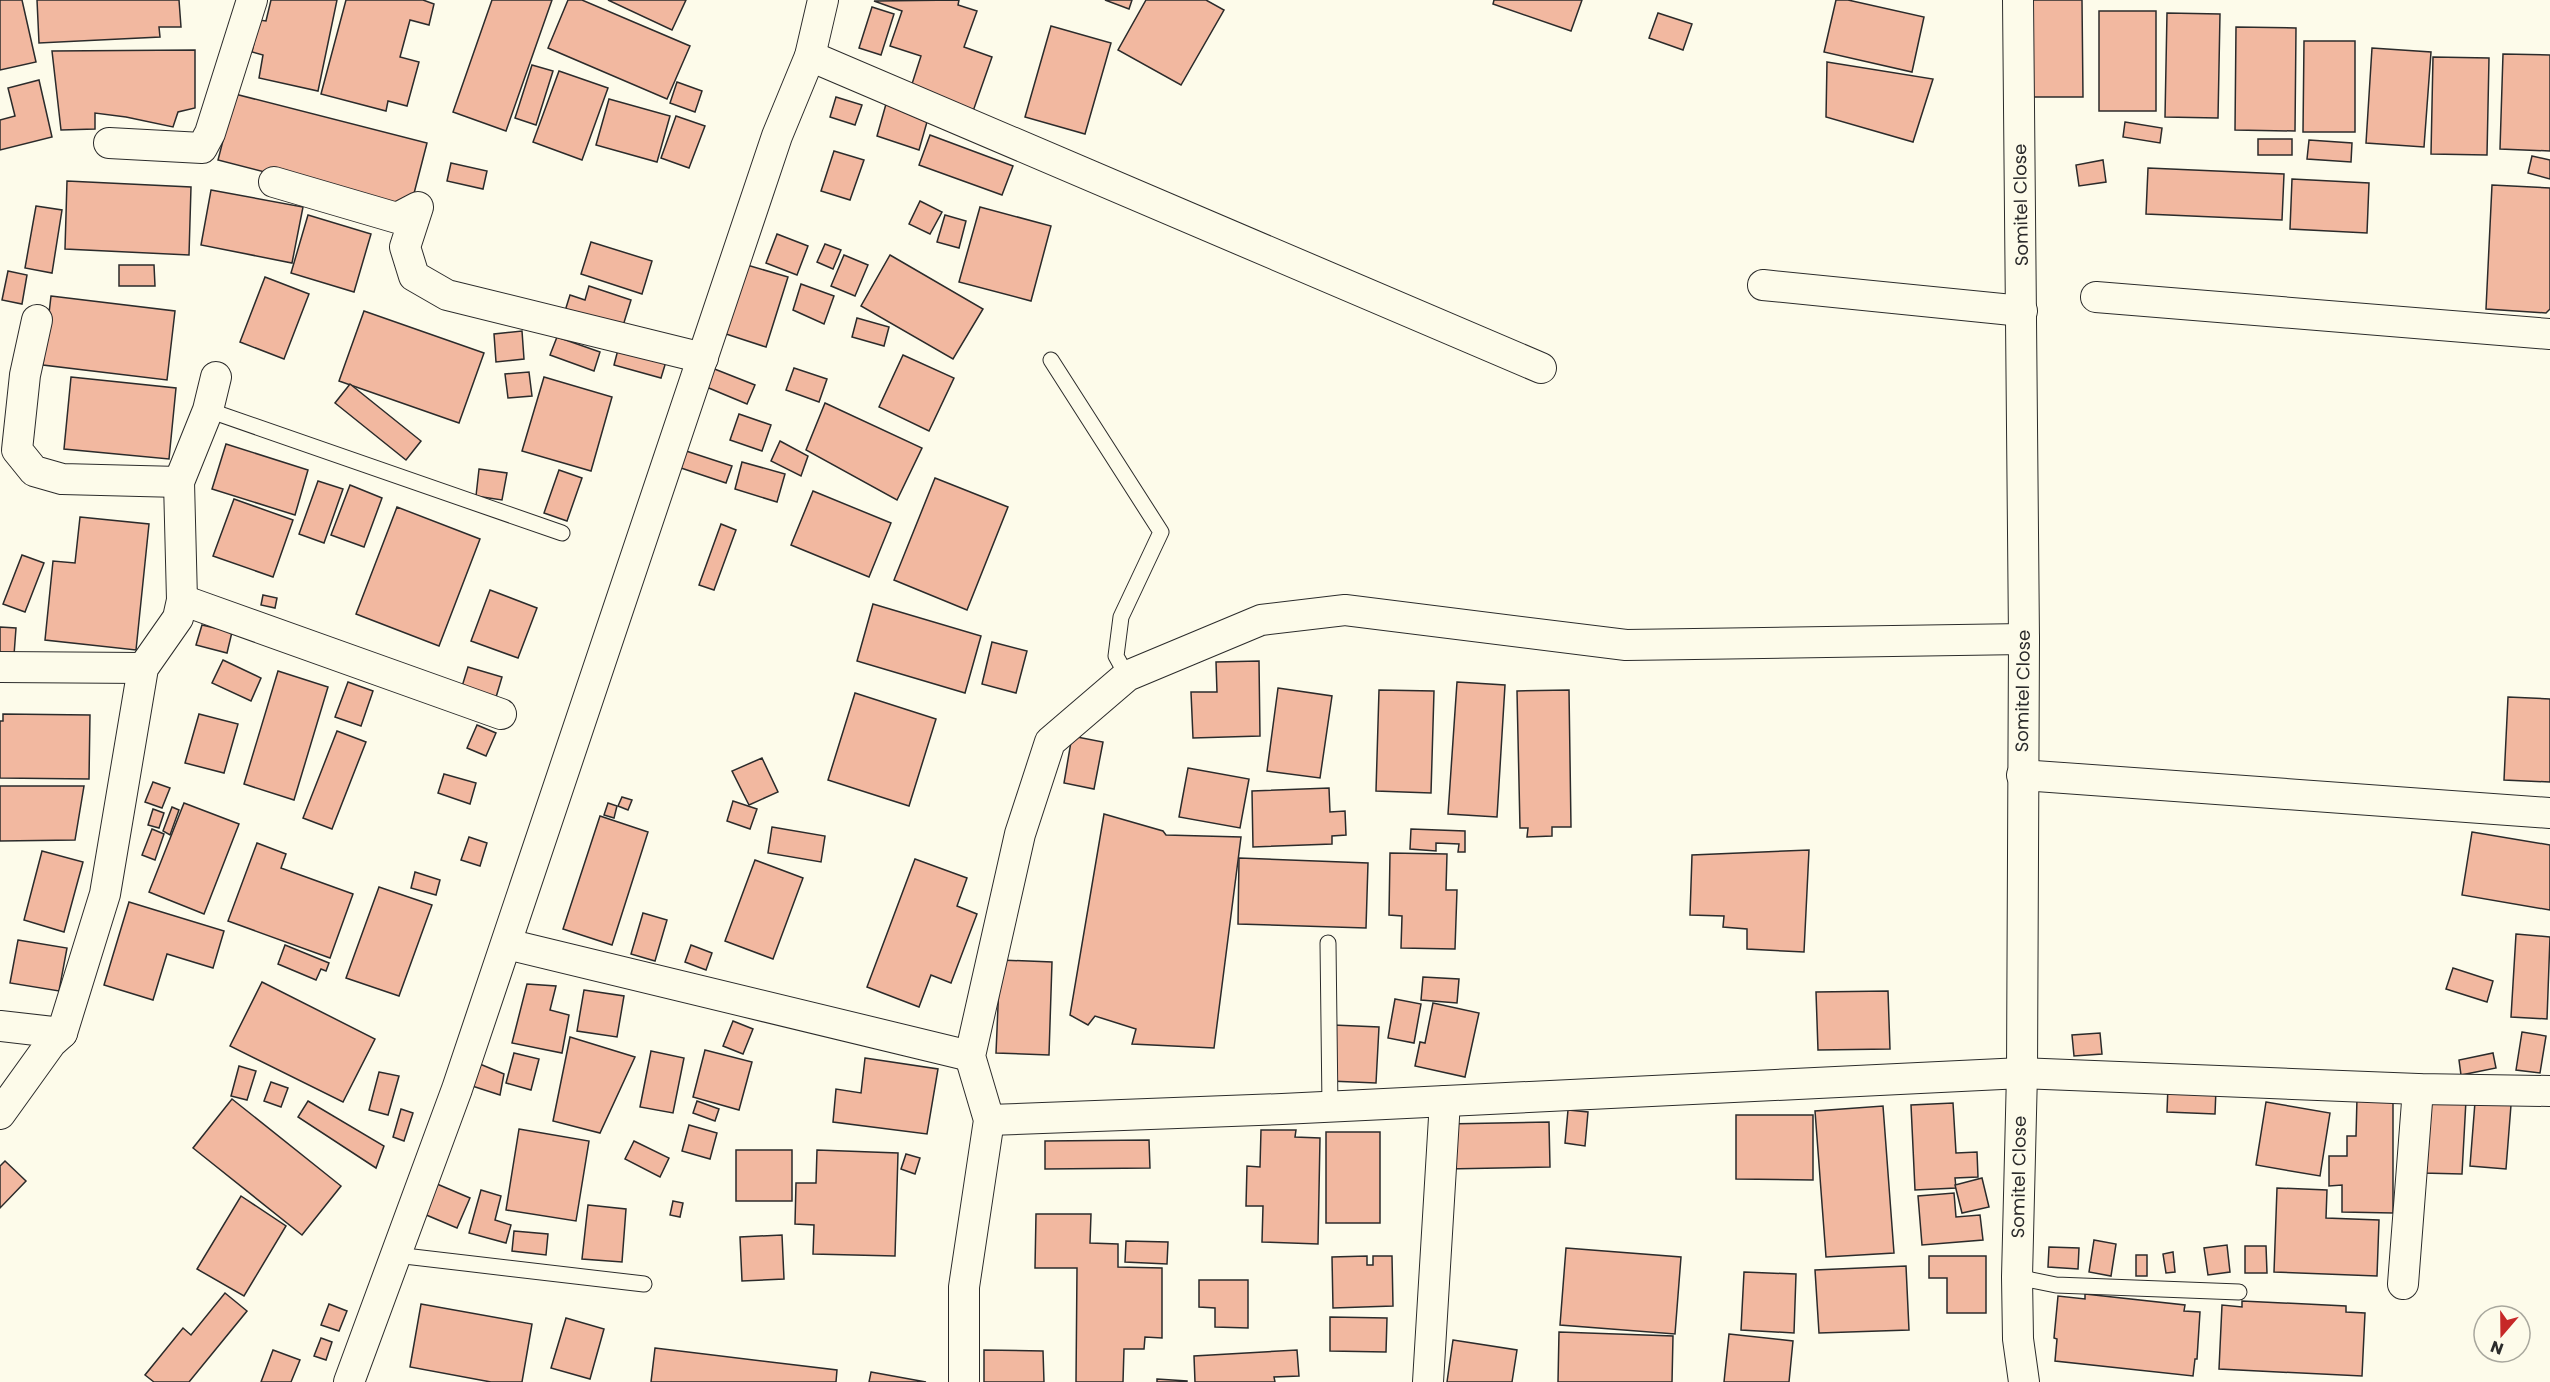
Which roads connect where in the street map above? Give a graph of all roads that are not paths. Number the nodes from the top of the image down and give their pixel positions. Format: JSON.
{"nodes":[{"id":1,"x":252,"y":0,"type":"edge"},
{"id":2,"x":823,"y":0,"type":"edge"},
{"id":3,"x":2018,"y":0,"type":"edge"},
{"id":4,"x":810,"y":56,"type":"junction"},
{"id":5,"x":109,"y":143,"type":"dead end"},
{"id":6,"x":274,"y":182,"type":"dead end"},
{"id":7,"x":1763,"y":285,"type":"dead end"},
{"id":8,"x":2096,"y":297,"type":"dead end"},
{"id":9,"x":2022,"y":311,"type":"junction"},
{"id":10,"x":37,"y":320,"type":"dead end"},
{"id":11,"x":2550,"y":334,"type":"edge"},
{"id":12,"x":703,"y":358,"type":"junction"},
{"id":13,"x":1051,"y":360,"type":"dead end"},
{"id":14,"x":1541,"y":369,"type":"dead end"},
{"id":15,"x":216,"y":377,"type":"dead end"},
{"id":16,"x":208,"y":410,"type":"junction"},
{"id":17,"x":179,"y":482,"type":"junction"},
{"id":18,"x":562,"y":533,"type":"dead end"},
{"id":19,"x":182,"y":600,"type":"junction"},
{"id":20,"x":2024,"y":639,"type":"junction"},
{"id":21,"x":0,"y":667,"type":"edge"},
{"id":22,"x":143,"y":668,"type":"junction"},
{"id":23,"x":1127,"y":676,"type":"junction"},
{"id":24,"x":501,"y":714,"type":"dead end"},
{"id":25,"x":2022,"y":775,"type":"junction"},
{"id":26,"x":2550,"y":813,"type":"edge"},
{"id":27,"x":1328,"y":943,"type":"dead end"},
{"id":28,"x":507,"y":944,"type":"junction"},
{"id":29,"x":0,"y":1026,"type":"edge"},
{"id":30,"x":62,"y":1033,"type":"junction"},
{"id":31,"x":970,"y":1056,"type":"junction"},
{"id":32,"x":2022,"y":1073,"type":"junction"},
{"id":33,"x":2418,"y":1089,"type":"junction"},
{"id":34,"x":2550,"y":1091,"type":"edge"},
{"id":35,"x":1445,"y":1101,"type":"junction"},
{"id":36,"x":1330,"y":1107,"type":"junction"},
{"id":37,"x":0,"y":1114,"type":"edge"},
{"id":38,"x":989,"y":1120,"type":"junction"},
{"id":39,"x":396,"y":1254,"type":"junction"},
{"id":40,"x":2017,"y":1277,"type":"junction"},
{"id":41,"x":644,"y":1284,"type":"dead end"},
{"id":42,"x":2403,"y":1284,"type":"dead end"},
{"id":43,"x":2239,"y":1292,"type":"dead end"},
{"id":44,"x":349,"y":1382,"type":"edge"},
{"id":45,"x":964,"y":1382,"type":"edge"},
{"id":46,"x":1428,"y":1382,"type":"edge"},
{"id":47,"x":2024,"y":1382,"type":"edge"}],
"edges":[{"from":1,"to":5,"type":"street"},
{"from":2,"to":4,"type":"street"},
{"from":3,"to":9,"type":"street","name":"Somitel Close"},
{"from":4,"to":12,"type":"street"},
{"from":4,"to":14,"type":"street"},
{"from":6,"to":12,"type":"street"},
{"from":7,"to":9,"type":"street"},
{"from":8,"to":11,"type":"street"},
{"from":9,"to":20,"type":"street","name":"Somitel Close"},
{"from":10,"to":17,"type":"street"},
{"from":12,"to":28,"type":"street"},
{"from":13,"to":23,"type":"lane"},
{"from":15,"to":16,"type":"street"},
{"from":16,"to":17,"type":"street"},
{"from":16,"to":18,"type":"lane"},
{"from":17,"to":19,"type":"street"},
{"from":19,"to":22,"type":"street"},
{"from":19,"to":24,"type":"street"},
{"from":20,"to":23,"type":"street"},
{"from":20,"to":25,"type":"street","name":"Somitel Close"},
{"from":21,"to":22,"type":"street"},
{"from":22,"to":30,"type":"street"},
{"from":23,"to":31,"type":"street"},
{"from":25,"to":26,"type":"street"},
{"from":25,"to":32,"type":"street","name":"Somitel Close"},
{"from":27,"to":36,"type":"lane"},
{"from":28,"to":31,"type":"street"},
{"from":28,"to":39,"type":"street"},
{"from":29,"to":30,"type":"street"},
{"from":30,"to":37,"type":"street"},
{"from":31,"to":38,"type":"street"},
{"from":32,"to":33,"type":"street"},
{"from":32,"to":35,"type":"street"},
{"from":32,"to":40,"type":"street","name":"Somitel Close"},
{"from":33,"to":34,"type":"street"},
{"from":33,"to":42,"type":"street"},
{"from":35,"to":36,"type":"street"},
{"from":35,"to":46,"type":"street"},
{"from":36,"to":38,"type":"street"},
{"from":38,"to":45,"type":"street"},
{"from":39,"to":41,"type":"lane"},
{"from":39,"to":44,"type":"street"},
{"from":40,"to":43,"type":"lane"},
{"from":40,"to":47,"type":"street","name":"Somitel Close"}]}
